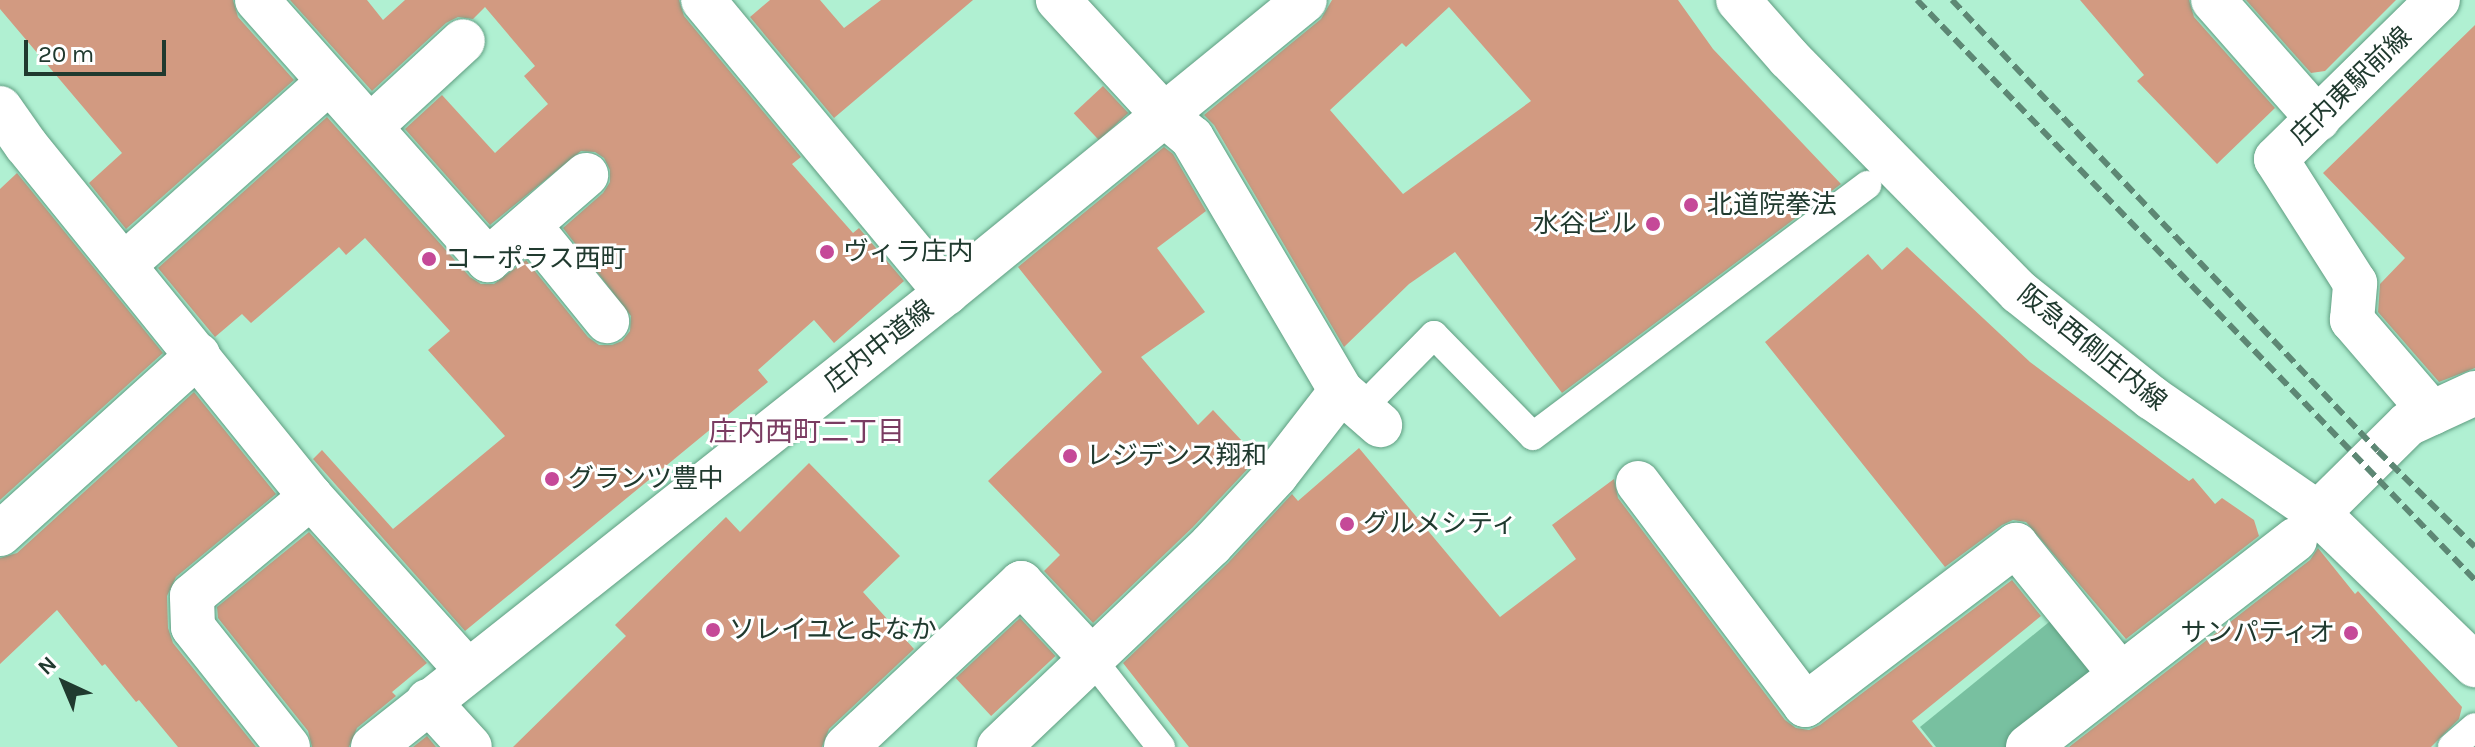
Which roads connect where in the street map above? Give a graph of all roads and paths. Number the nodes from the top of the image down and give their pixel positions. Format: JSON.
{"nodes":[{"id":1,"x":257,"y":0,"type":"edge"},
{"id":2,"x":703,"y":0,"type":"edge"},
{"id":3,"x":1058,"y":0,"type":"edge"},
{"id":4,"x":1305,"y":0,"type":"edge"},
{"id":5,"x":1738,"y":0,"type":"edge"},
{"id":6,"x":2213,"y":0,"type":"edge"},
{"id":7,"x":2438,"y":0,"type":"edge"},
{"id":8,"x":463,"y":41,"type":"dead end"},
{"id":9,"x":329,"y":82,"type":"junction"},
{"id":10,"x":0,"y":108,"type":"edge"},
{"id":11,"x":1162,"y":113,"type":"junction"},
{"id":12,"x":2318,"y":119,"type":"junction"},
{"id":13,"x":371,"y":126,"type":"junction"},
{"id":14,"x":13,"y":156,"type":"edge"},
{"id":15,"x":586,"y":175,"type":"dead end"},
{"id":16,"x":1867,"y":185,"type":"dead end"},
{"id":17,"x":529,"y":225,"type":"junction"},
{"id":18,"x":124,"y":265,"type":"junction"},
{"id":19,"x":946,"y":293,"type":"junction"},
{"id":20,"x":607,"y":321,"type":"dead end"},
{"id":21,"x":198,"y":355,"type":"junction"},
{"id":22,"x":2475,"y":393,"type":"edge"},
{"id":23,"x":1361,"y":408,"type":"junction"},
{"id":24,"x":2432,"y":413,"type":"junction"},
{"id":25,"x":1638,"y":483,"type":"dead end"},
{"id":26,"x":311,"y":497,"type":"junction"},
{"id":27,"x":2306,"y":527,"type":"junction"},
{"id":28,"x":0,"y":534,"type":"edge"},
{"id":29,"x":1091,"y":658,"type":"junction"},
{"id":30,"x":2475,"y":665,"type":"edge"},
{"id":31,"x":467,"y":670,"type":"junction"},
{"id":32,"x":2120,"y":674,"type":"junction"},
{"id":33,"x":428,"y":701,"type":"junction"},
{"id":34,"x":2475,"y":727,"type":"edge"},
{"id":35,"x":288,"y":747,"type":"edge"},
{"id":36,"x":373,"y":747,"type":"edge"},
{"id":37,"x":470,"y":747,"type":"edge"},
{"id":38,"x":846,"y":747,"type":"edge"},
{"id":39,"x":999,"y":747,"type":"edge"},
{"id":40,"x":1161,"y":747,"type":"edge"},
{"id":41,"x":2028,"y":747,"type":"edge"},
{"id":42,"x":2452,"y":747,"type":"edge"}],
"edges":[{"from":1,"to":9,"type":"street"},
{"from":2,"to":19,"type":"street"},
{"from":3,"to":11,"type":"street"},
{"from":4,"to":11,"type":"street","name":"庄内中道線"},
{"from":5,"to":27,"type":"street","name":"阪急西側庄内線"},
{"from":6,"to":12,"type":"street"},
{"from":7,"to":12,"type":"street","name":"庄内東駅前線"},
{"from":8,"to":13,"type":"street"},
{"from":9,"to":13,"type":"street"},
{"from":9,"to":18,"type":"street"},
{"from":10,"to":14,"type":"street"},
{"from":11,"to":19,"type":"street","name":"庄内中道線"},
{"from":11,"to":23,"type":"street"},
{"from":12,"to":24,"type":"street","name":"庄内東駅前線"},
{"from":13,"to":17,"type":"street"},
{"from":14,"to":18,"type":"street"},
{"from":15,"to":17,"type":"street"},
{"from":16,"to":23,"type":"lane"},
{"from":17,"to":20,"type":"street"},
{"from":18,"to":21,"type":"street"},
{"from":19,"to":31,"type":"street","name":"庄内中道線"},
{"from":21,"to":26,"type":"street"},
{"from":21,"to":28,"type":"street"},
{"from":22,"to":24,"type":"street"},
{"from":23,"to":29,"type":"street"},
{"from":24,"to":27,"type":"street"},
{"from":25,"to":32,"type":"street"},
{"from":26,"to":31,"type":"street"},
{"from":26,"to":35,"type":"street"},
{"from":27,"to":30,"type":"street","name":"阪急西側庄内線"},
{"from":27,"to":32,"type":"street"},
{"from":29,"to":38,"type":"street"},
{"from":29,"to":39,"type":"street"},
{"from":29,"to":40,"type":"lane"},
{"from":31,"to":33,"type":"street","name":"庄内中道線"},
{"from":32,"to":41,"type":"street"},
{"from":33,"to":36,"type":"street","name":"庄内中道線"},
{"from":33,"to":37,"type":"street"},
{"from":34,"to":42,"type":"lane"}]}
